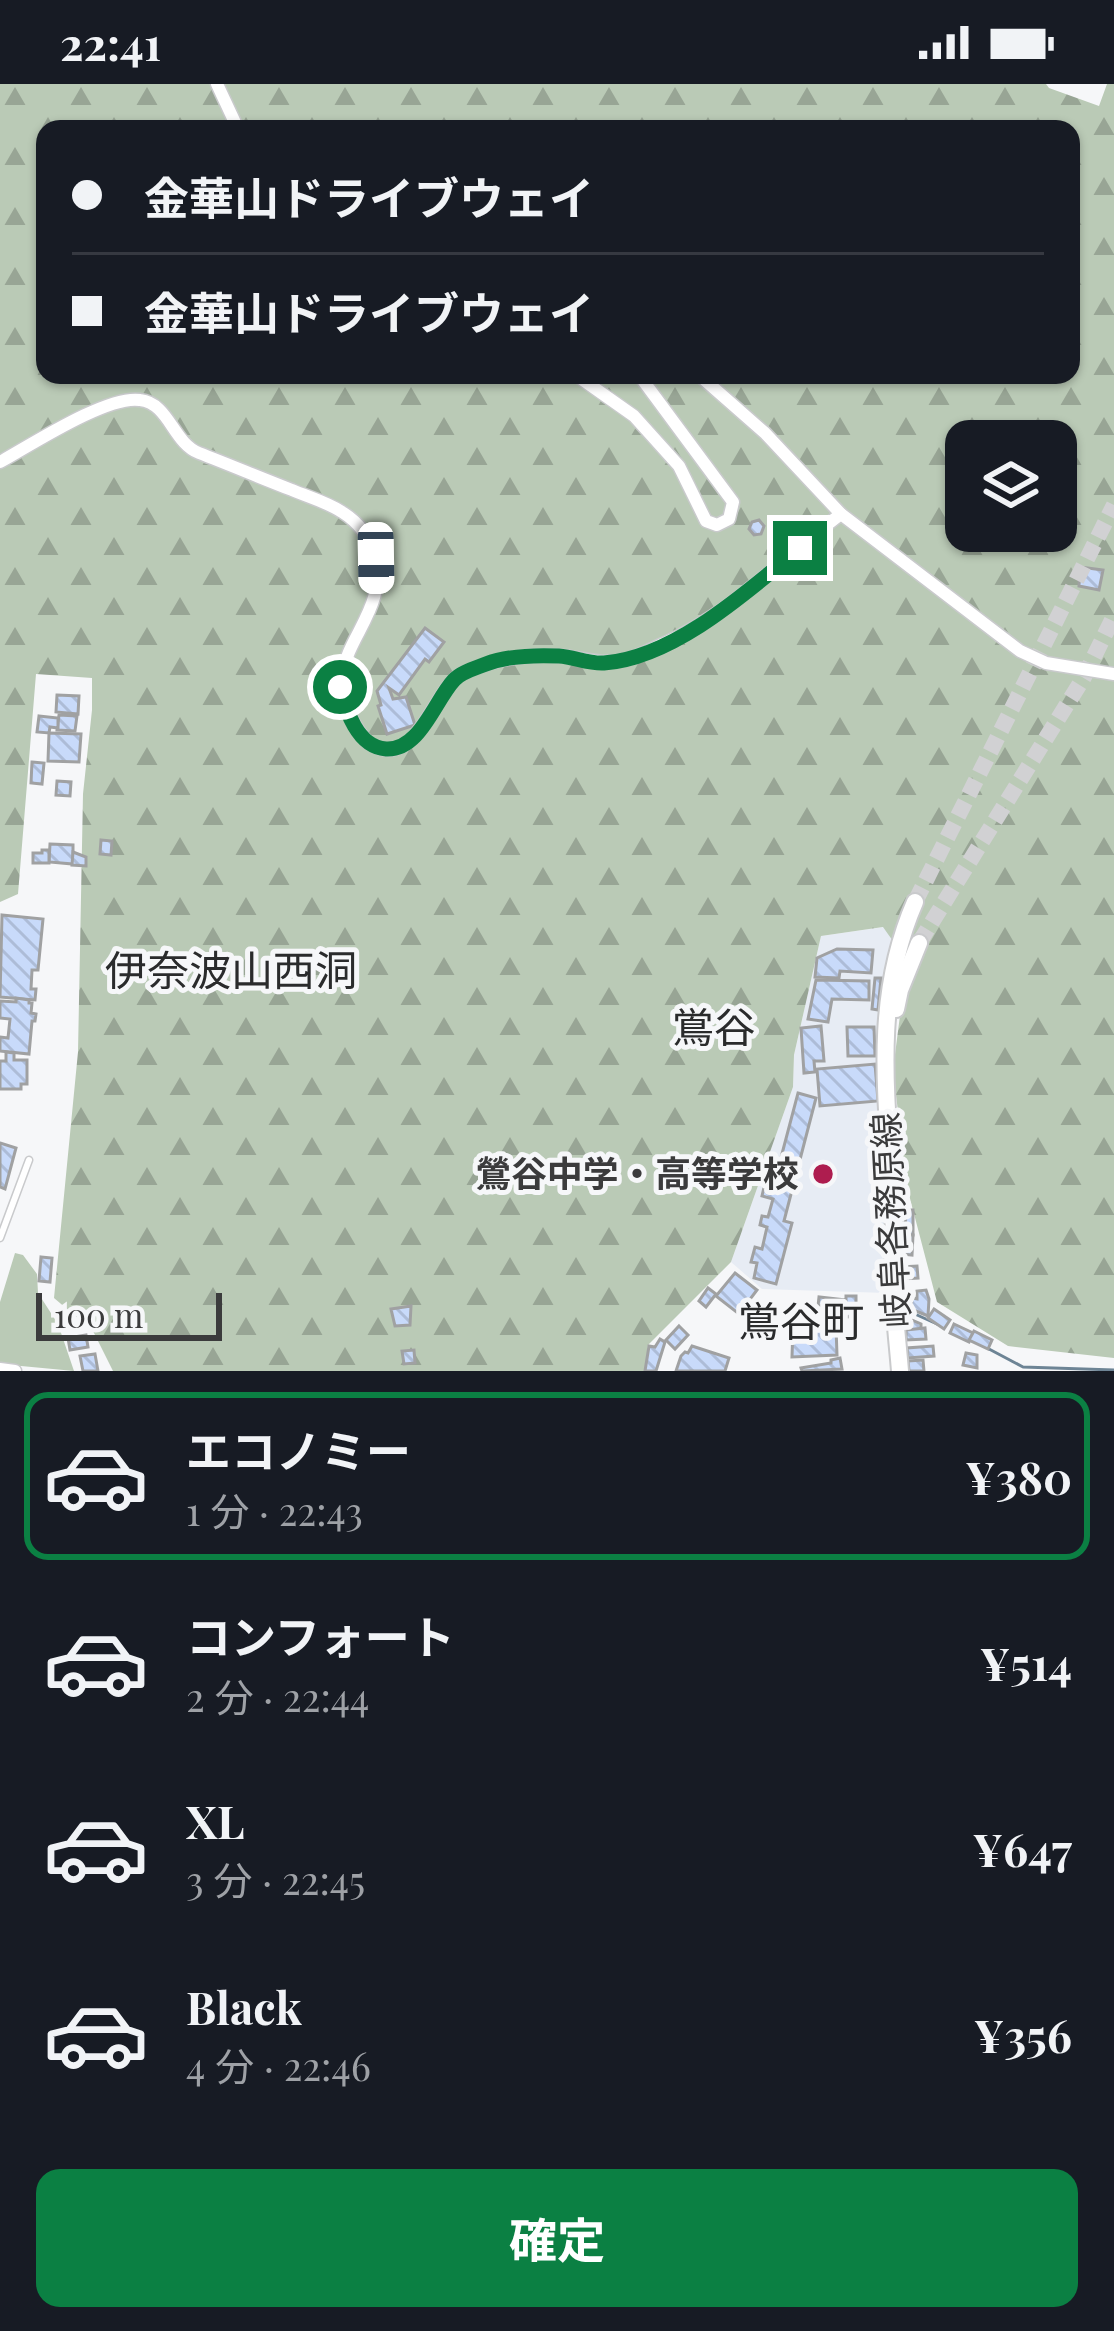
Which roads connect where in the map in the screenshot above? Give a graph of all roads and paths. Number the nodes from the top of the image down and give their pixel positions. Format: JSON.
{"nodes":[{"id":1,"x":217,"y":84,"type":"edge"},
{"id":2,"x":234,"y":120,"type":"edge"},
{"id":3,"x":589,"y":384,"type":"edge"},
{"id":4,"x":646,"y":384,"type":"edge"},
{"id":5,"x":709,"y":384,"type":"edge"},
{"id":6,"x":0,"y":462,"type":"edge"},
{"id":7,"x":841,"y":514,"type":"junction"},
{"id":8,"x":1114,"y":674,"type":"edge"},
{"id":9,"x":914,"y":902,"type":"tunnel mouth"},
{"id":10,"x":919,"y":943,"type":"tunnel mouth"},
{"id":11,"x":884,"y":1068,"type":"junction"},
{"id":12,"x":29,"y":1160,"type":"dead end"},
{"id":13,"x":0,"y":1238,"type":"edge"},
{"id":14,"x":0,"y":1369,"type":"edge"},
{"id":15,"x":15,"y":1371,"type":"edge"},
{"id":16,"x":900,"y":1371,"type":"edge"}],
"edges":[{"from":1,"to":2,"type":"street"},
{"from":3,"to":4,"type":"street"},
{"from":5,"to":7,"type":"street"},
{"from":6,"to":7,"type":"street"},
{"from":7,"to":8,"type":"street"},
{"from":9,"to":11,"type":"main road","name":"岐阜各務原線"},
{"from":10,"to":11,"type":"main road","name":"岐阜各務原線"},
{"from":11,"to":16,"type":"main road","name":"岐阜各務原線"},
{"from":12,"to":13,"type":"lane"},
{"from":14,"to":15,"type":"street"}]}
